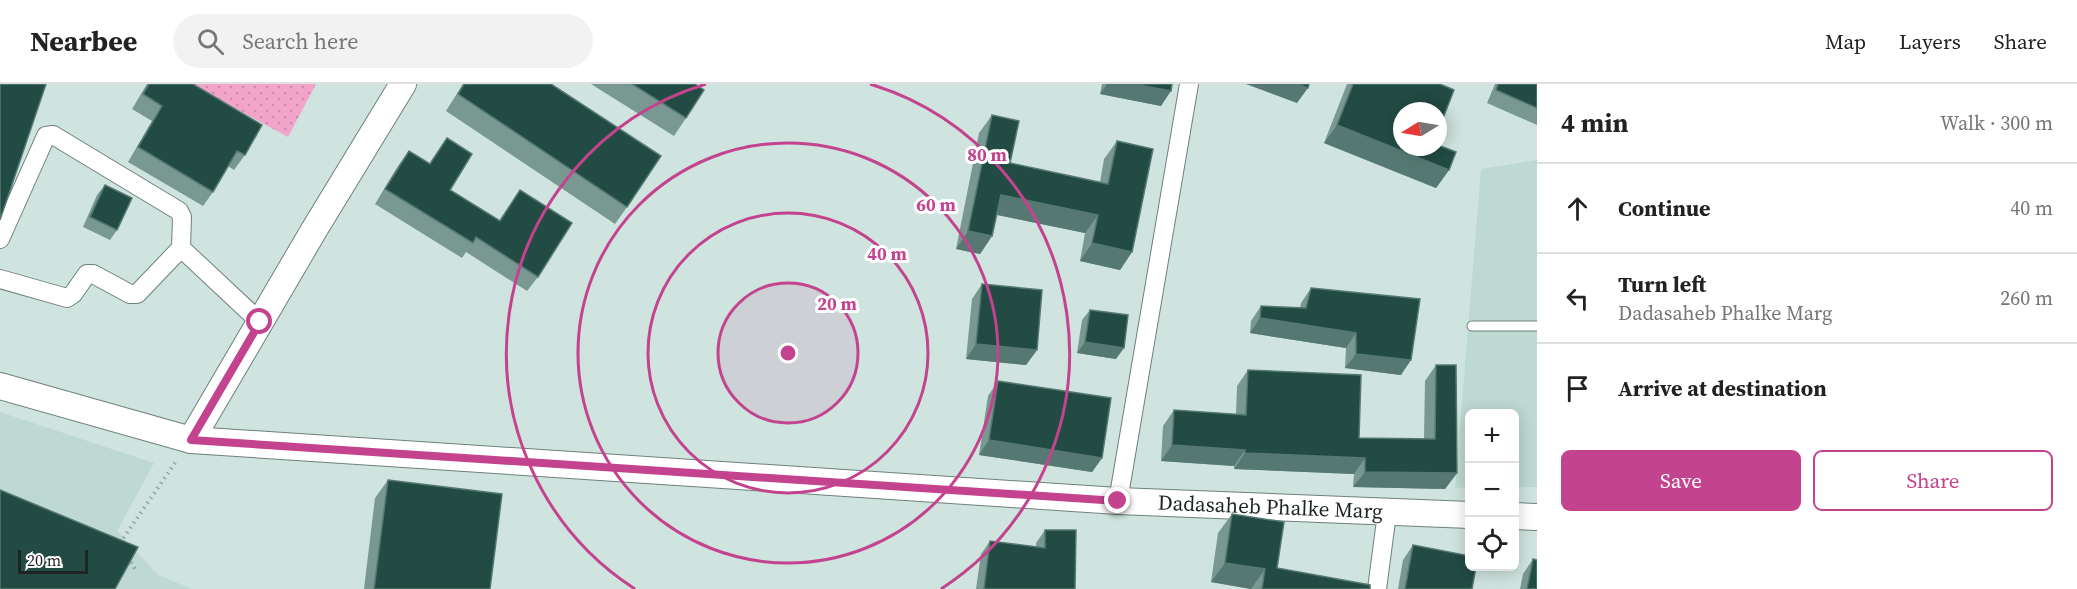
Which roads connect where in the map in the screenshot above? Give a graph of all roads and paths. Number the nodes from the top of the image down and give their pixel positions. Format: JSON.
{"nodes":[{"id":1,"x":1189,"y":84,"type":"edge"},
{"id":2,"x":397,"y":86,"type":"edge"},
{"id":3,"x":0,"y":239,"type":"edge"},
{"id":4,"x":181,"y":248,"type":"junction"},
{"id":5,"x":0,"y":279,"type":"edge"},
{"id":6,"x":260,"y":322,"type":"junction"},
{"id":7,"x":1472,"y":326,"type":"dead end"},
{"id":8,"x":1537,"y":326,"type":"edge"},
{"id":9,"x":0,"y":386,"type":"edge"},
{"id":10,"x":191,"y":440,"type":"junction"},
{"id":11,"x":1118,"y":501,"type":"junction"},
{"id":12,"x":1387,"y":513,"type":"junction"},
{"id":13,"x":1465,"y":515,"type":"edge"},
{"id":14,"x":1519,"y":516,"type":"edge"},
{"id":15,"x":1537,"y":517,"type":"edge"},
{"id":16,"x":124,"y":565,"type":"edge"},
{"id":17,"x":1377,"y":589,"type":"edge"}],
"edges":[{"from":1,"to":11,"type":"street"},
{"from":2,"to":6,"type":"street"},
{"from":3,"to":4,"type":"street"},
{"from":4,"to":5,"type":"street"},
{"from":4,"to":6,"type":"street"},
{"from":6,"to":10,"type":"street"},
{"from":7,"to":8,"type":"lane"},
{"from":9,"to":10,"type":"street","name":"Dadasaheb Phalke Marg"},
{"from":10,"to":11,"type":"street","name":"Dadasaheb Phalke Marg"},
{"from":10,"to":16,"type":"path"},
{"from":11,"to":12,"type":"street","name":"Dadasaheb Phalke Marg"},
{"from":12,"to":13,"type":"street","name":"Dadasaheb Phalke Marg"},
{"from":12,"to":17,"type":"street"},
{"from":14,"to":15,"type":"street"}]}
